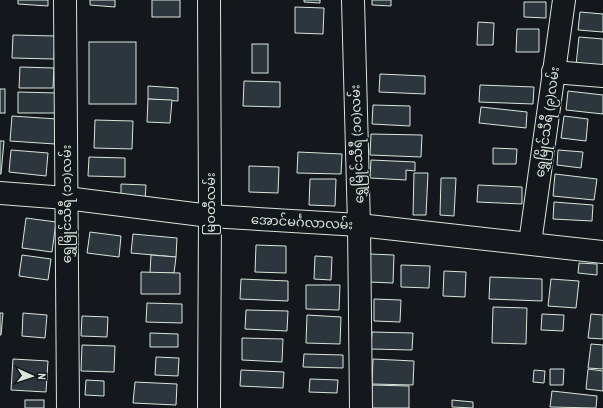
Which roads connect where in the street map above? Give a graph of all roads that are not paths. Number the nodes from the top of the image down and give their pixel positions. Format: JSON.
{"nodes":[{"id":1,"x":65,"y":0,"type":"edge"},
{"id":2,"x":209,"y":0,"type":"edge"},
{"id":3,"x":353,"y":0,"type":"edge"},
{"id":4,"x":564,"y":0,"type":"edge"},
{"id":5,"x":553,"y":72,"type":"junction"},
{"id":6,"x":603,"y":76,"type":"edge"},
{"id":7,"x":0,"y":193,"type":"edge"},
{"id":8,"x":66,"y":198,"type":"junction"},
{"id":9,"x":210,"y":216,"type":"junction"},
{"id":10,"x":359,"y":225,"type":"junction"},
{"id":11,"x":530,"y":243,"type":"junction"},
{"id":12,"x":603,"y":252,"type":"edge"},
{"id":13,"x":68,"y":408,"type":"edge"},
{"id":14,"x":209,"y":408,"type":"edge"},
{"id":15,"x":361,"y":408,"type":"edge"}],
"edges":[{"from":1,"to":8,"type":"street","name":"ရွှေမြိုင်သီရီ (၁၁)လမ်း"},
{"from":2,"to":9,"type":"street","name":"မြဝတီလမ်း"},
{"from":3,"to":10,"type":"street","name":"ရွှေမြိုင်သီရီ (၁၀)လမ်း"},
{"from":4,"to":5,"type":"street","name":"ရွှေမြိုင်သီရီ (၉)လမ်း"},
{"from":5,"to":6,"type":"street"},
{"from":5,"to":11,"type":"street","name":"ရွှေမြိုင်သီရီ (၉)လမ်း"},
{"from":7,"to":8,"type":"street","name":"အောင်မင်္ဂလာလမ်း"},
{"from":8,"to":9,"type":"street","name":"အောင်မင်္ဂလာလမ်း"},
{"from":8,"to":13,"type":"street","name":"ရွှေမြိုင်သီရီ (၁၁)လမ်း"},
{"from":9,"to":10,"type":"street","name":"အောင်မင်္ဂလာလမ်း"},
{"from":9,"to":14,"type":"street","name":"မြဝတီလမ်း"},
{"from":10,"to":11,"type":"street","name":"အောင်မင်္ဂလာလမ်း"},
{"from":10,"to":15,"type":"street","name":"ရွှေမြိုင်သီရီ (၁၀)လမ်း"},
{"from":11,"to":12,"type":"street","name":"အောင်မင်္ဂလာလမ်း"}]}
